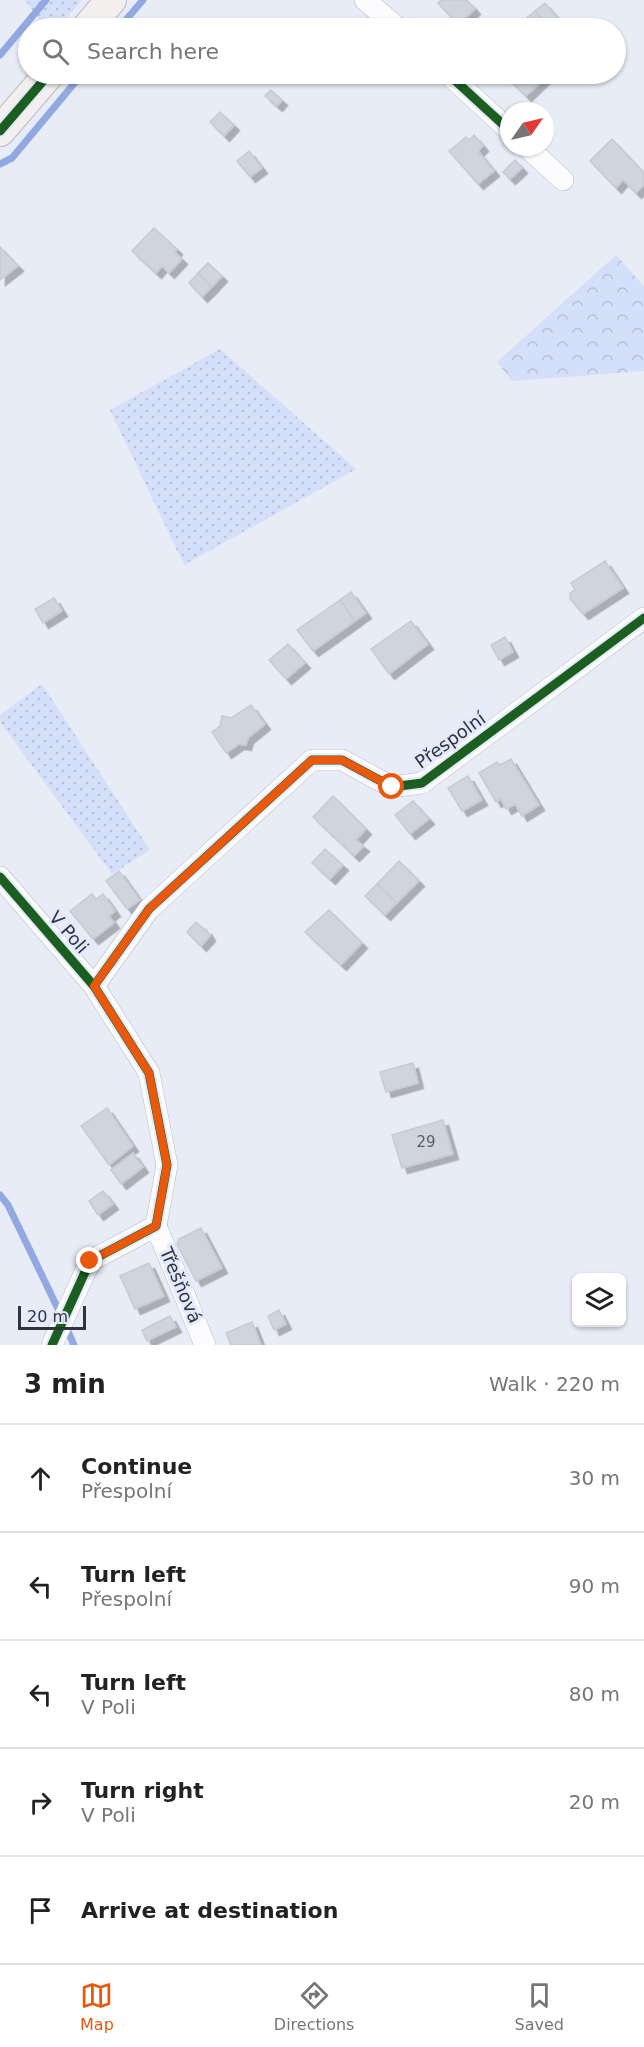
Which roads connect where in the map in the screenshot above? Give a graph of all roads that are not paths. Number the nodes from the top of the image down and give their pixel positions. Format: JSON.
{"nodes":[{"id":1,"x":111,"y":0,"type":"edge"},
{"id":2,"x":365,"y":0,"type":"edge"},
{"id":3,"x":96,"y":18,"type":"edge"},
{"id":4,"x":386,"y":18,"type":"edge"},
{"id":5,"x":40,"y":84,"type":"edge"},
{"id":6,"x":459,"y":84,"type":"edge"},
{"id":7,"x":500,"y":122,"type":"edge"},
{"id":8,"x":0,"y":131,"type":"edge"},
{"id":9,"x":537,"y":156,"type":"edge"},
{"id":10,"x":563,"y":180,"type":"dead end"},
{"id":11,"x":644,"y":618,"type":"edge"},
{"id":12,"x":0,"y":877,"type":"edge"},
{"id":13,"x":94,"y":986,"type":"junction"},
{"id":14,"x":156,"y":1226,"type":"junction"},
{"id":15,"x":52,"y":1345,"type":"edge"},
{"id":16,"x":205,"y":1345,"type":"edge"}],
"edges":[{"from":1,"to":3,"type":"street"},
{"from":2,"to":4,"type":"street"},
{"from":5,"to":8,"type":"street"},
{"from":6,"to":7,"type":"street"},
{"from":9,"to":10,"type":"street"},
{"from":11,"to":13,"type":"street","name":"Přespolní"},
{"from":12,"to":13,"type":"street","name":"V Poli"},
{"from":13,"to":14,"type":"street","name":"V Poli"},
{"from":14,"to":15,"type":"street"},
{"from":14,"to":16,"type":"street","name":"Třešňová"}]}
